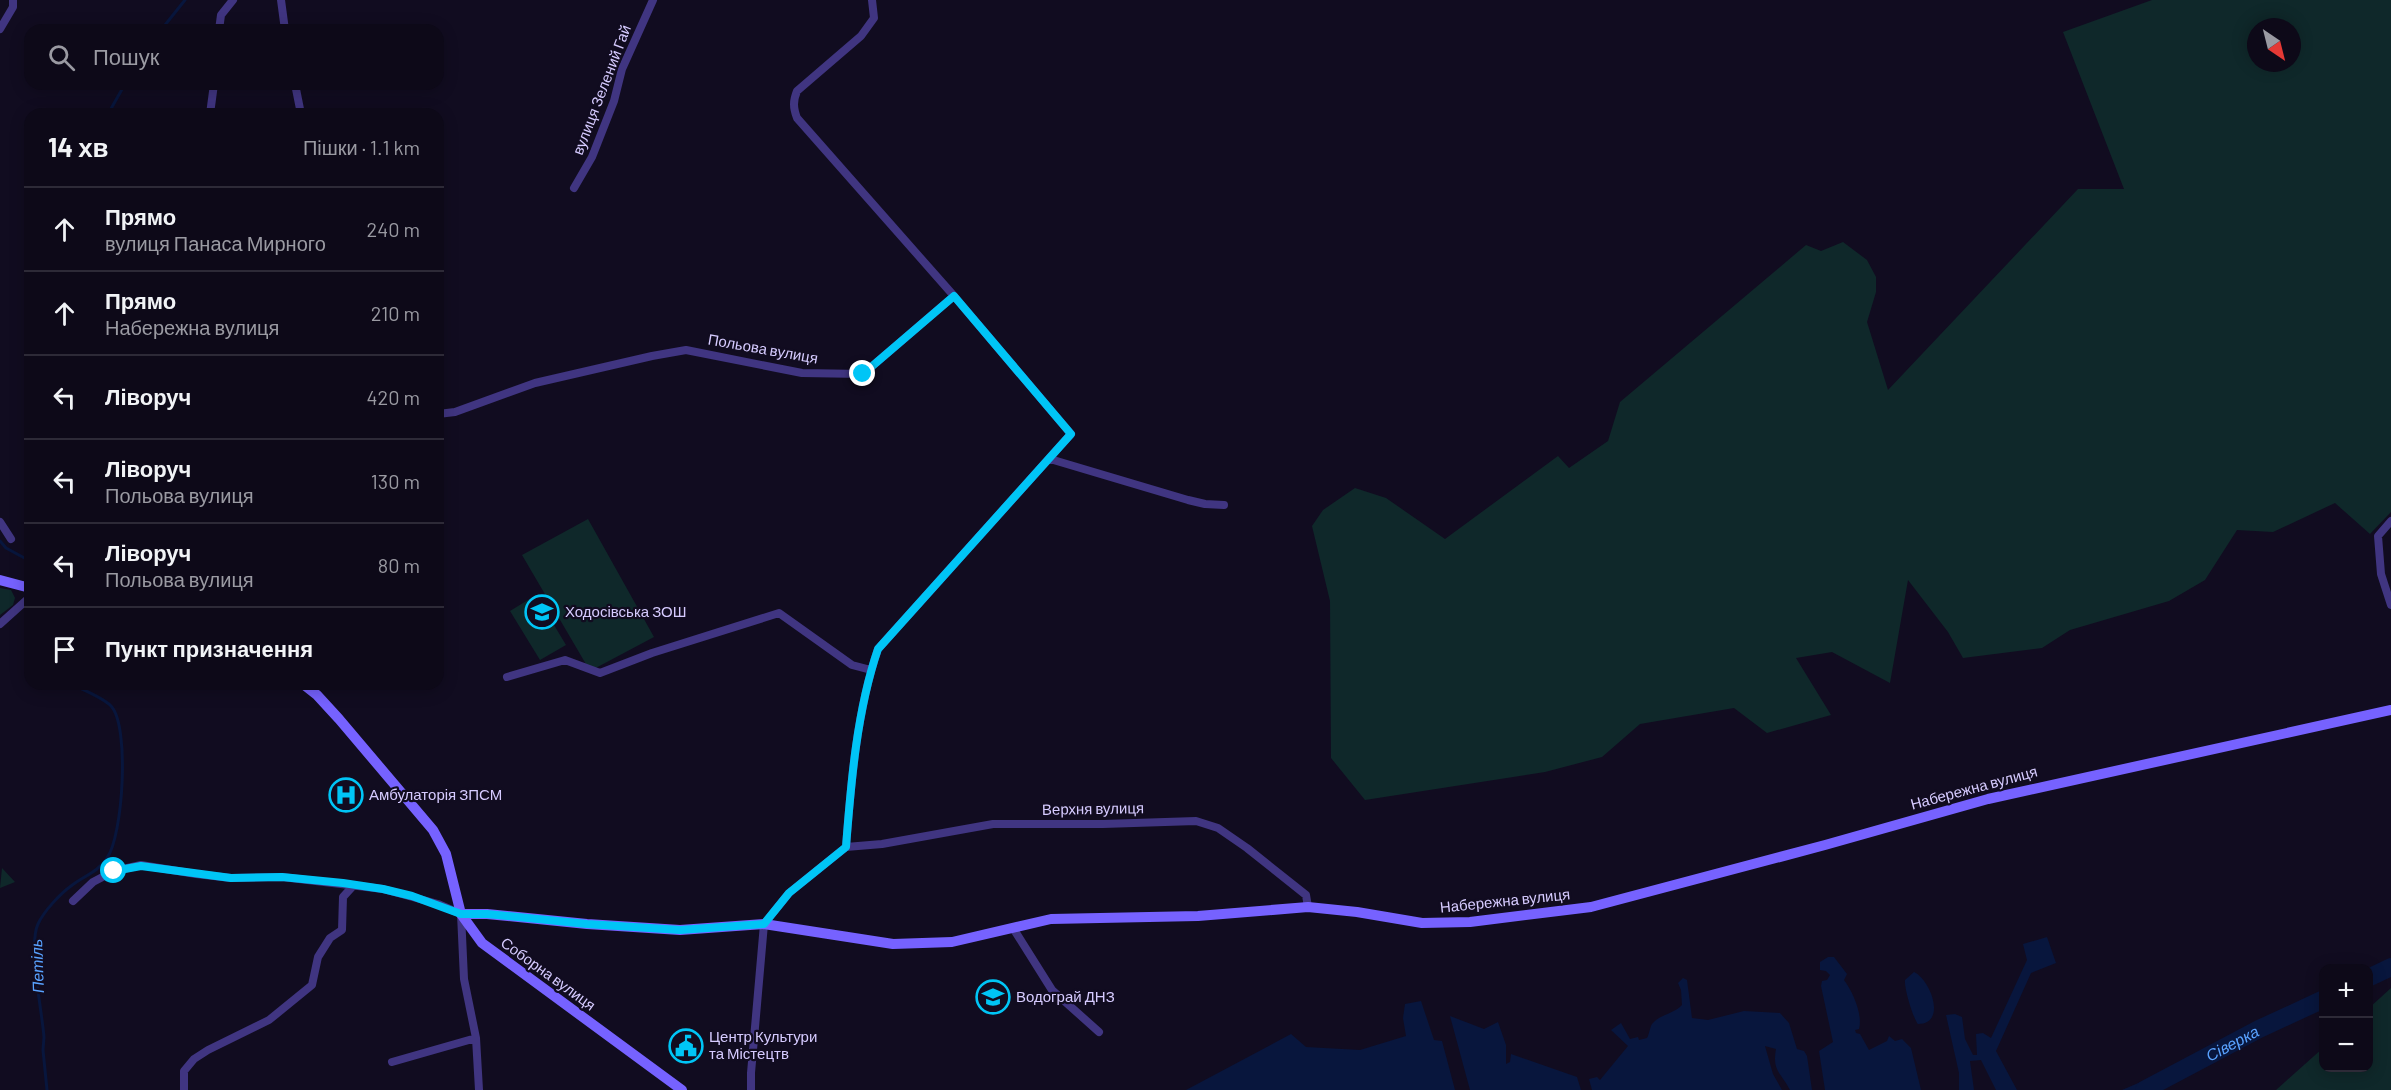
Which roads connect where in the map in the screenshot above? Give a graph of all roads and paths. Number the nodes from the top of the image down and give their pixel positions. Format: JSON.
{"nodes":[{"id":1,"x":13,"y":0,"type":"edge"},
{"id":2,"x":233,"y":0,"type":"edge"},
{"id":3,"x":281,"y":0,"type":"edge"},
{"id":4,"x":653,"y":0,"type":"edge"},
{"id":5,"x":872,"y":0,"type":"edge"},
{"id":6,"x":220,"y":24,"type":"edge"},
{"id":7,"x":284,"y":24,"type":"edge"},
{"id":8,"x":0,"y":28,"type":"edge"},
{"id":9,"x":213,"y":90,"type":"edge"},
{"id":10,"x":296,"y":90,"type":"edge"},
{"id":11,"x":211,"y":108,"type":"edge"},
{"id":12,"x":300,"y":108,"type":"edge"},
{"id":13,"x":574,"y":188,"type":"dead end"},
{"id":14,"x":954,"y":296,"type":"junction"},
{"id":15,"x":444,"y":413,"type":"edge"},
{"id":16,"x":1050,"y":459,"type":"junction"},
{"id":17,"x":1224,"y":505,"type":"dead end"},
{"id":18,"x":2391,"y":521,"type":"edge"},
{"id":19,"x":0,"y":522,"type":"edge"},
{"id":20,"x":11,"y":539,"type":"dead end"},
{"id":21,"x":0,"y":580,"type":"edge"},
{"id":22,"x":24,"y":586,"type":"edge"},
{"id":23,"x":24,"y":602,"type":"edge"},
{"id":24,"x":2391,"y":605,"type":"edge"},
{"id":25,"x":0,"y":624,"type":"edge"},
{"id":26,"x":871,"y":670,"type":"junction"},
{"id":27,"x":507,"y":677,"type":"dead end"},
{"id":28,"x":310,"y":690,"type":"edge"},
{"id":29,"x":2391,"y":710,"type":"edge"},
{"id":30,"x":846,"y":847,"type":"junction"},
{"id":31,"x":353,"y":886,"type":"junction"},
{"id":32,"x":73,"y":901,"type":"dead end"},
{"id":33,"x":1308,"y":907,"type":"junction"},
{"id":34,"x":461,"y":914,"type":"junction"},
{"id":35,"x":764,"y":924,"type":"junction"},
{"id":36,"x":1013,"y":928,"type":"junction"},
{"id":37,"x":1099,"y":1032,"type":"dead end"},
{"id":38,"x":476,"y":1038,"type":"junction"},
{"id":39,"x":392,"y":1062,"type":"dead end"},
{"id":40,"x":184,"y":1090,"type":"edge"},
{"id":41,"x":479,"y":1090,"type":"edge"},
{"id":42,"x":682,"y":1090,"type":"edge"},
{"id":43,"x":752,"y":1090,"type":"edge"}],
"edges":[{"from":1,"to":8,"type":"street"},
{"from":2,"to":6,"type":"street"},
{"from":3,"to":7,"type":"street"},
{"from":4,"to":13,"type":"street","name":"вулиця Зелений Гай"},
{"from":5,"to":14,"type":"street"},
{"from":9,"to":11,"type":"street"},
{"from":10,"to":12,"type":"street"},
{"from":14,"to":15,"type":"street","name":"Польова вулиця"},
{"from":14,"to":16,"type":"street"},
{"from":16,"to":17,"type":"street"},
{"from":16,"to":26,"type":"street"},
{"from":18,"to":24,"type":"street"},
{"from":19,"to":20,"type":"street"},
{"from":21,"to":22,"type":"street"},
{"from":23,"to":25,"type":"street"},
{"from":26,"to":27,"type":"street"},
{"from":26,"to":30,"type":"street"},
{"from":28,"to":34,"type":"street","name":"Соборна вулиця"},
{"from":29,"to":33,"type":"street","name":"Набережна вулиця"},
{"from":30,"to":33,"type":"street","name":"Верхня вулиця"},
{"from":30,"to":35,"type":"street"},
{"from":31,"to":32,"type":"street"},
{"from":31,"to":34,"type":"street"},
{"from":31,"to":40,"type":"street"},
{"from":33,"to":36,"type":"street","name":"Набережна вулиця"},
{"from":34,"to":35,"type":"street","name":"Набережна вулиця"},
{"from":34,"to":38,"type":"street"},
{"from":34,"to":42,"type":"street","name":"Соборна вулиця"},
{"from":35,"to":36,"type":"street","name":"Набережна вулиця"},
{"from":35,"to":43,"type":"street"},
{"from":36,"to":37,"type":"street"},
{"from":38,"to":39,"type":"street"},
{"from":38,"to":41,"type":"street"}]}
